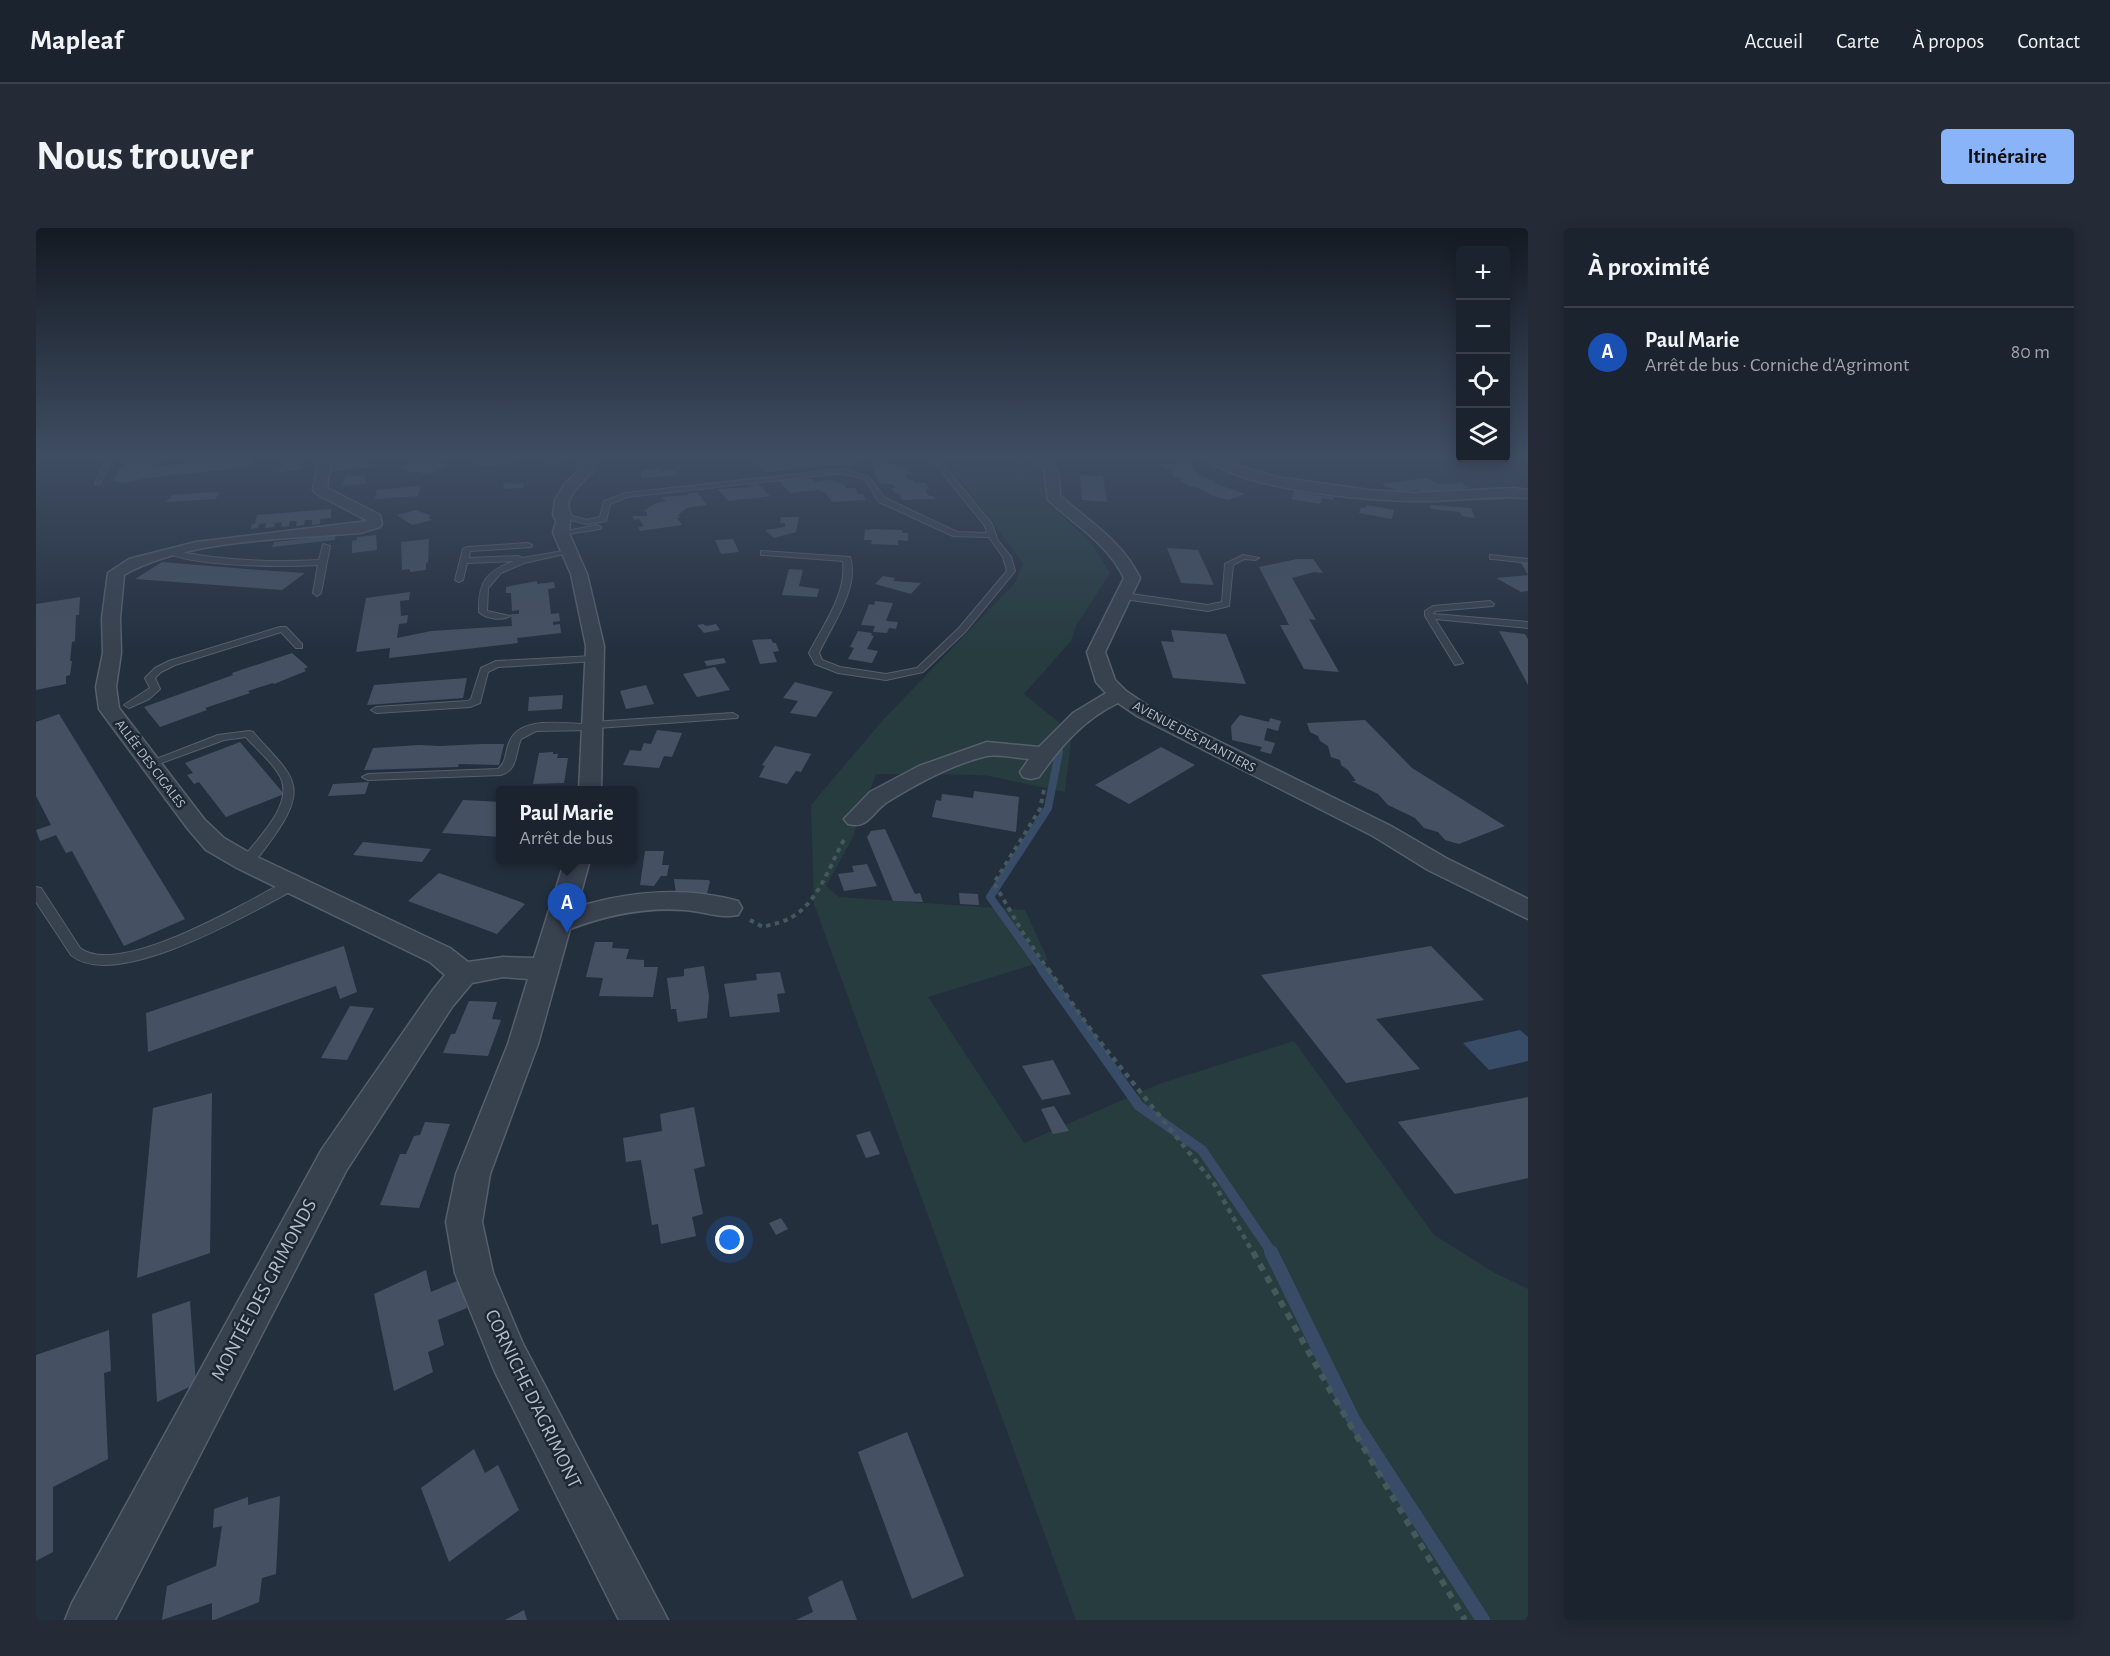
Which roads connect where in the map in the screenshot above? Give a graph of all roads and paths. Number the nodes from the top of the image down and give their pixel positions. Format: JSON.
{"nodes":[{"id":1,"x":375,"y":521,"type":"edge"},
{"id":2,"x":561,"y":521,"type":"edge"},
{"id":3,"x":602,"y":521,"type":"edge"},
{"id":4,"x":928,"y":521,"type":"edge"},
{"id":5,"x":985,"y":521,"type":"edge"},
{"id":6,"x":1079,"y":521,"type":"edge"},
{"id":7,"x":561,"y":533,"type":"junction"},
{"id":8,"x":991,"y":535,"type":"junction"},
{"id":9,"x":528,"y":545,"type":"dead end"},
{"id":10,"x":326,"y":546,"type":"dead end"},
{"id":11,"x":170,"y":552,"type":"junction"},
{"id":12,"x":569,"y":552,"type":"junction"},
{"id":13,"x":764,"y":553,"type":"dead end"},
{"id":14,"x":1493,"y":557,"type":"dead end"},
{"id":15,"x":1256,"y":558,"type":"dead end"},
{"id":16,"x":532,"y":559,"type":"junction"},
{"id":17,"x":463,"y":561,"type":"junction"},
{"id":18,"x":1528,"y":561,"type":"edge"},
{"id":19,"x":323,"y":562,"type":"junction"},
{"id":20,"x":459,"y":580,"type":"dead end"},
{"id":21,"x":317,"y":593,"type":"dead end"},
{"id":22,"x":1124,"y":596,"type":"junction"},
{"id":23,"x":1490,"y":604,"type":"dead end"},
{"id":24,"x":506,"y":616,"type":"dead end"},
{"id":25,"x":1429,"y":616,"type":"junction"},
{"id":26,"x":1528,"y":625,"type":"edge"},
{"id":27,"x":299,"y":646,"type":"dead end"},
{"id":28,"x":593,"y":659,"type":"junction"},
{"id":29,"x":1458,"y":663,"type":"dead end"},
{"id":30,"x":1119,"y":695,"type":"junction"},
{"id":31,"x":120,"y":709,"type":"junction"},
{"id":32,"x":376,"y":710,"type":"dead end"},
{"id":33,"x":733,"y":716,"type":"dead end"},
{"id":34,"x":592,"y":726,"type":"junction"},
{"id":35,"x":1038,"y":762,"type":"junction"},
{"id":36,"x":152,"y":763,"type":"junction"},
{"id":37,"x":368,"y":777,"type":"dead end"},
{"id":38,"x":590,"y":786,"type":"edge"},
{"id":39,"x":856,"y":819,"type":"joint"},
{"id":40,"x":246,"y":862,"type":"junction"},
{"id":41,"x":576,"y":864,"type":"edge"},
{"id":42,"x":294,"y":884,"type":"junction"},
{"id":43,"x":36,"y":891,"type":"edge"},
{"id":44,"x":729,"y":908,"type":"joint"},
{"id":45,"x":1528,"y":910,"type":"edge"},
{"id":46,"x":558,"y":923,"type":"junction"},
{"id":47,"x":544,"y":969,"type":"junction"},
{"id":48,"x":463,"y":975,"type":"junction"},
{"id":49,"x":89,"y":1620,"type":"edge"},
{"id":50,"x":644,"y":1620,"type":"edge"},
{"id":51,"x":1465,"y":1620,"type":"edge"}],
"edges":[{"from":1,"to":11,"type":"street","name":"ALLÉE DES CIGALES"},
{"from":2,"to":7,"type":"street"},
{"from":3,"to":7,"type":"lane"},
{"from":4,"to":8,"type":"lane"},
{"from":5,"to":8,"type":"lane"},
{"from":6,"to":22,"type":"street","name":"AVENUE DES PLANTIERS"},
{"from":7,"to":12,"type":"street"},
{"from":8,"to":13,"type":"lane"},
{"from":9,"to":17,"type":"lane"},
{"from":10,"to":19,"type":"lane"},
{"from":11,"to":19,"type":"lane"},
{"from":11,"to":31,"type":"street","name":"ALLÉE DES CIGALES"},
{"from":12,"to":16,"type":"lane"},
{"from":12,"to":28,"type":"street"},
{"from":14,"to":18,"type":"lane"},
{"from":15,"to":22,"type":"lane"},
{"from":16,"to":17,"type":"lane"},
{"from":16,"to":24,"type":"lane"},
{"from":17,"to":20,"type":"lane"},
{"from":19,"to":21,"type":"lane"},
{"from":22,"to":30,"type":"street","name":"AVENUE DES PLANTIERS"},
{"from":23,"to":25,"type":"lane"},
{"from":25,"to":26,"type":"lane"},
{"from":25,"to":29,"type":"lane"},
{"from":27,"to":31,"type":"lane"},
{"from":28,"to":32,"type":"lane"},
{"from":28,"to":34,"type":"street"},
{"from":30,"to":35,"type":"street"},
{"from":30,"to":45,"type":"street","name":"AVENUE DES PLANTIERS"},
{"from":31,"to":36,"type":"street","name":"ALLÉE DES CIGALES"},
{"from":33,"to":34,"type":"lane"},
{"from":34,"to":37,"type":"lane"},
{"from":34,"to":38,"type":"street"},
{"from":35,"to":39,"type":"street"},
{"from":35,"to":51,"type":"path"},
{"from":36,"to":40,"type":"street","name":"ALLÉE DES CIGALES"},
{"from":36,"to":40,"type":"lane"},
{"from":39,"to":44,"type":"path"},
{"from":40,"to":42,"type":"street","name":"ALLÉE DES CIGALES"},
{"from":41,"to":46,"type":"street","name":"CORNICHE D'AGRIMONT"},
{"from":42,"to":43,"type":"lane"},
{"from":42,"to":48,"type":"street","name":"ALLÉE DES CIGALES"},
{"from":44,"to":46,"type":"street"},
{"from":46,"to":47,"type":"street","name":"CORNICHE D'AGRIMONT"},
{"from":47,"to":48,"type":"street"},
{"from":47,"to":50,"type":"street","name":"CORNICHE D'AGRIMONT"},
{"from":48,"to":49,"type":"street","name":"MONTÉE DES GRIMONDS"}]}
